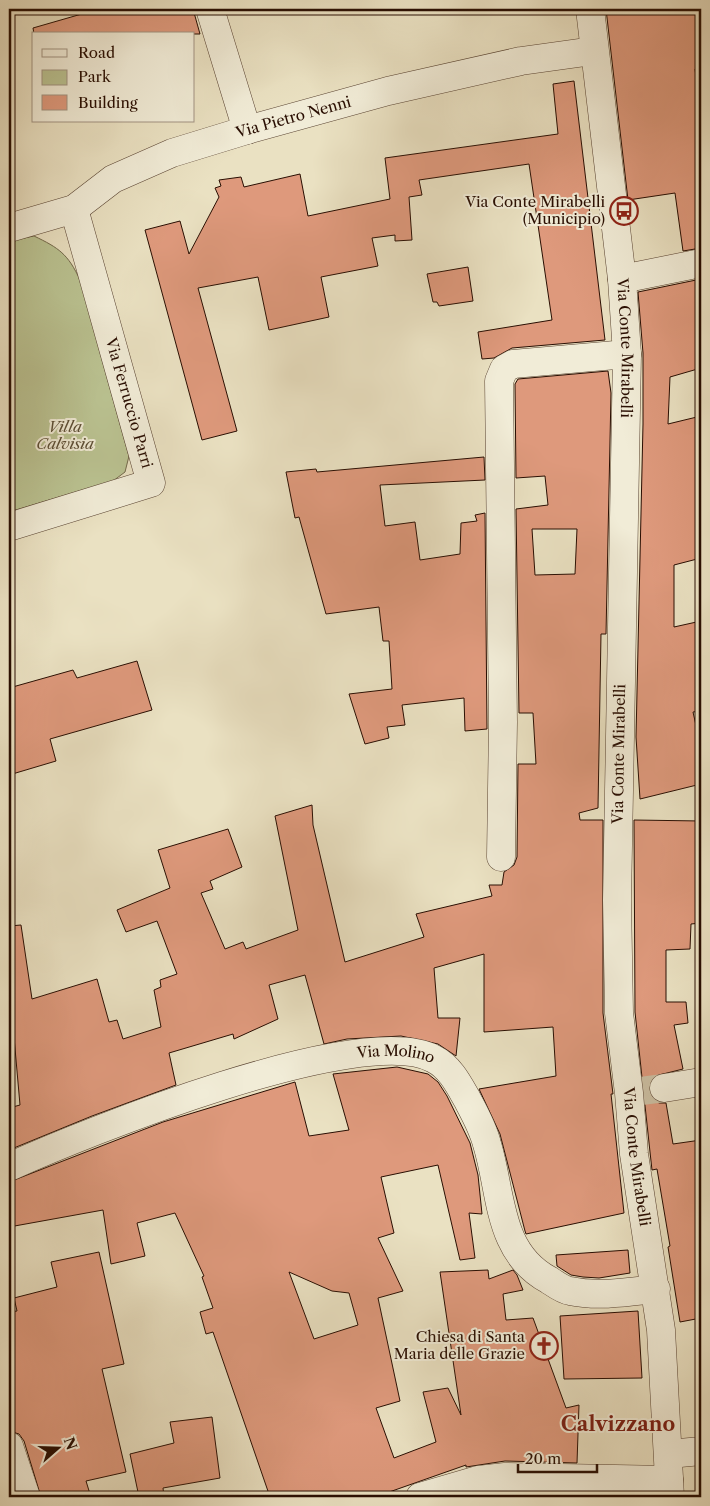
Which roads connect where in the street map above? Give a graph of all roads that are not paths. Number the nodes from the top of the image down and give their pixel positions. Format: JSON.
{"nodes":[{"id":1,"x":210,"y":9,"type":"edge"},
{"id":2,"x":590,"y":9,"type":"edge"},
{"id":3,"x":593,"y":51,"type":"junction"},
{"id":4,"x":247,"y":130,"type":"junction"},
{"id":5,"x":74,"y":209,"type":"junction"},
{"id":6,"x":9,"y":228,"type":"edge"},
{"id":7,"x":701,"y":263,"type":"edge"},
{"id":8,"x":622,"y":278,"type":"junction"},
{"id":9,"x":627,"y":354,"type":"junction"},
{"id":10,"x":9,"y":527,"type":"edge"},
{"id":11,"x":501,"y":857,"type":"dead end"},
{"id":12,"x":701,"y":1082,"type":"edge"},
{"id":13,"x":645,"y":1091,"type":"junction"},
{"id":14,"x":9,"y":1168,"type":"edge"},
{"id":15,"x":656,"y":1289,"type":"junction"},
{"id":16,"x":9,"y":1446,"type":"edge"},
{"id":17,"x":701,"y":1451,"type":"edge"},
{"id":18,"x":669,"y":1477,"type":"edge"},
{"id":19,"x":26,"y":1497,"type":"edge"},
{"id":20,"x":420,"y":1497,"type":"edge"}],
"edges":[{"from":1,"to":4,"type":"street"},
{"from":2,"to":3,"type":"street","name":"Via Conte Mirabelli"},
{"from":3,"to":4,"type":"street","name":"Via Pietro Nenni"},
{"from":3,"to":8,"type":"street","name":"Via Conte Mirabelli"},
{"from":4,"to":5,"type":"street","name":"Via Pietro Nenni"},
{"from":5,"to":6,"type":"street","name":"Via Pietro Nenni"},
{"from":5,"to":10,"type":"street","name":"Via Ferruccio Parri"},
{"from":7,"to":8,"type":"street"},
{"from":8,"to":9,"type":"street","name":"Via Conte Mirabelli"},
{"from":9,"to":11,"type":"street"},
{"from":9,"to":13,"type":"street","name":"Via Conte Mirabelli"},
{"from":12,"to":13,"type":"street"},
{"from":13,"to":15,"type":"street","name":"Via Conte Mirabelli"},
{"from":14,"to":15,"type":"street","name":"Via Molino"},
{"from":15,"to":18,"type":"street","name":"Via Conte Mirabelli"},
{"from":16,"to":19,"type":"street"},
{"from":17,"to":18,"type":"street"},
{"from":18,"to":20,"type":"street"}]}
